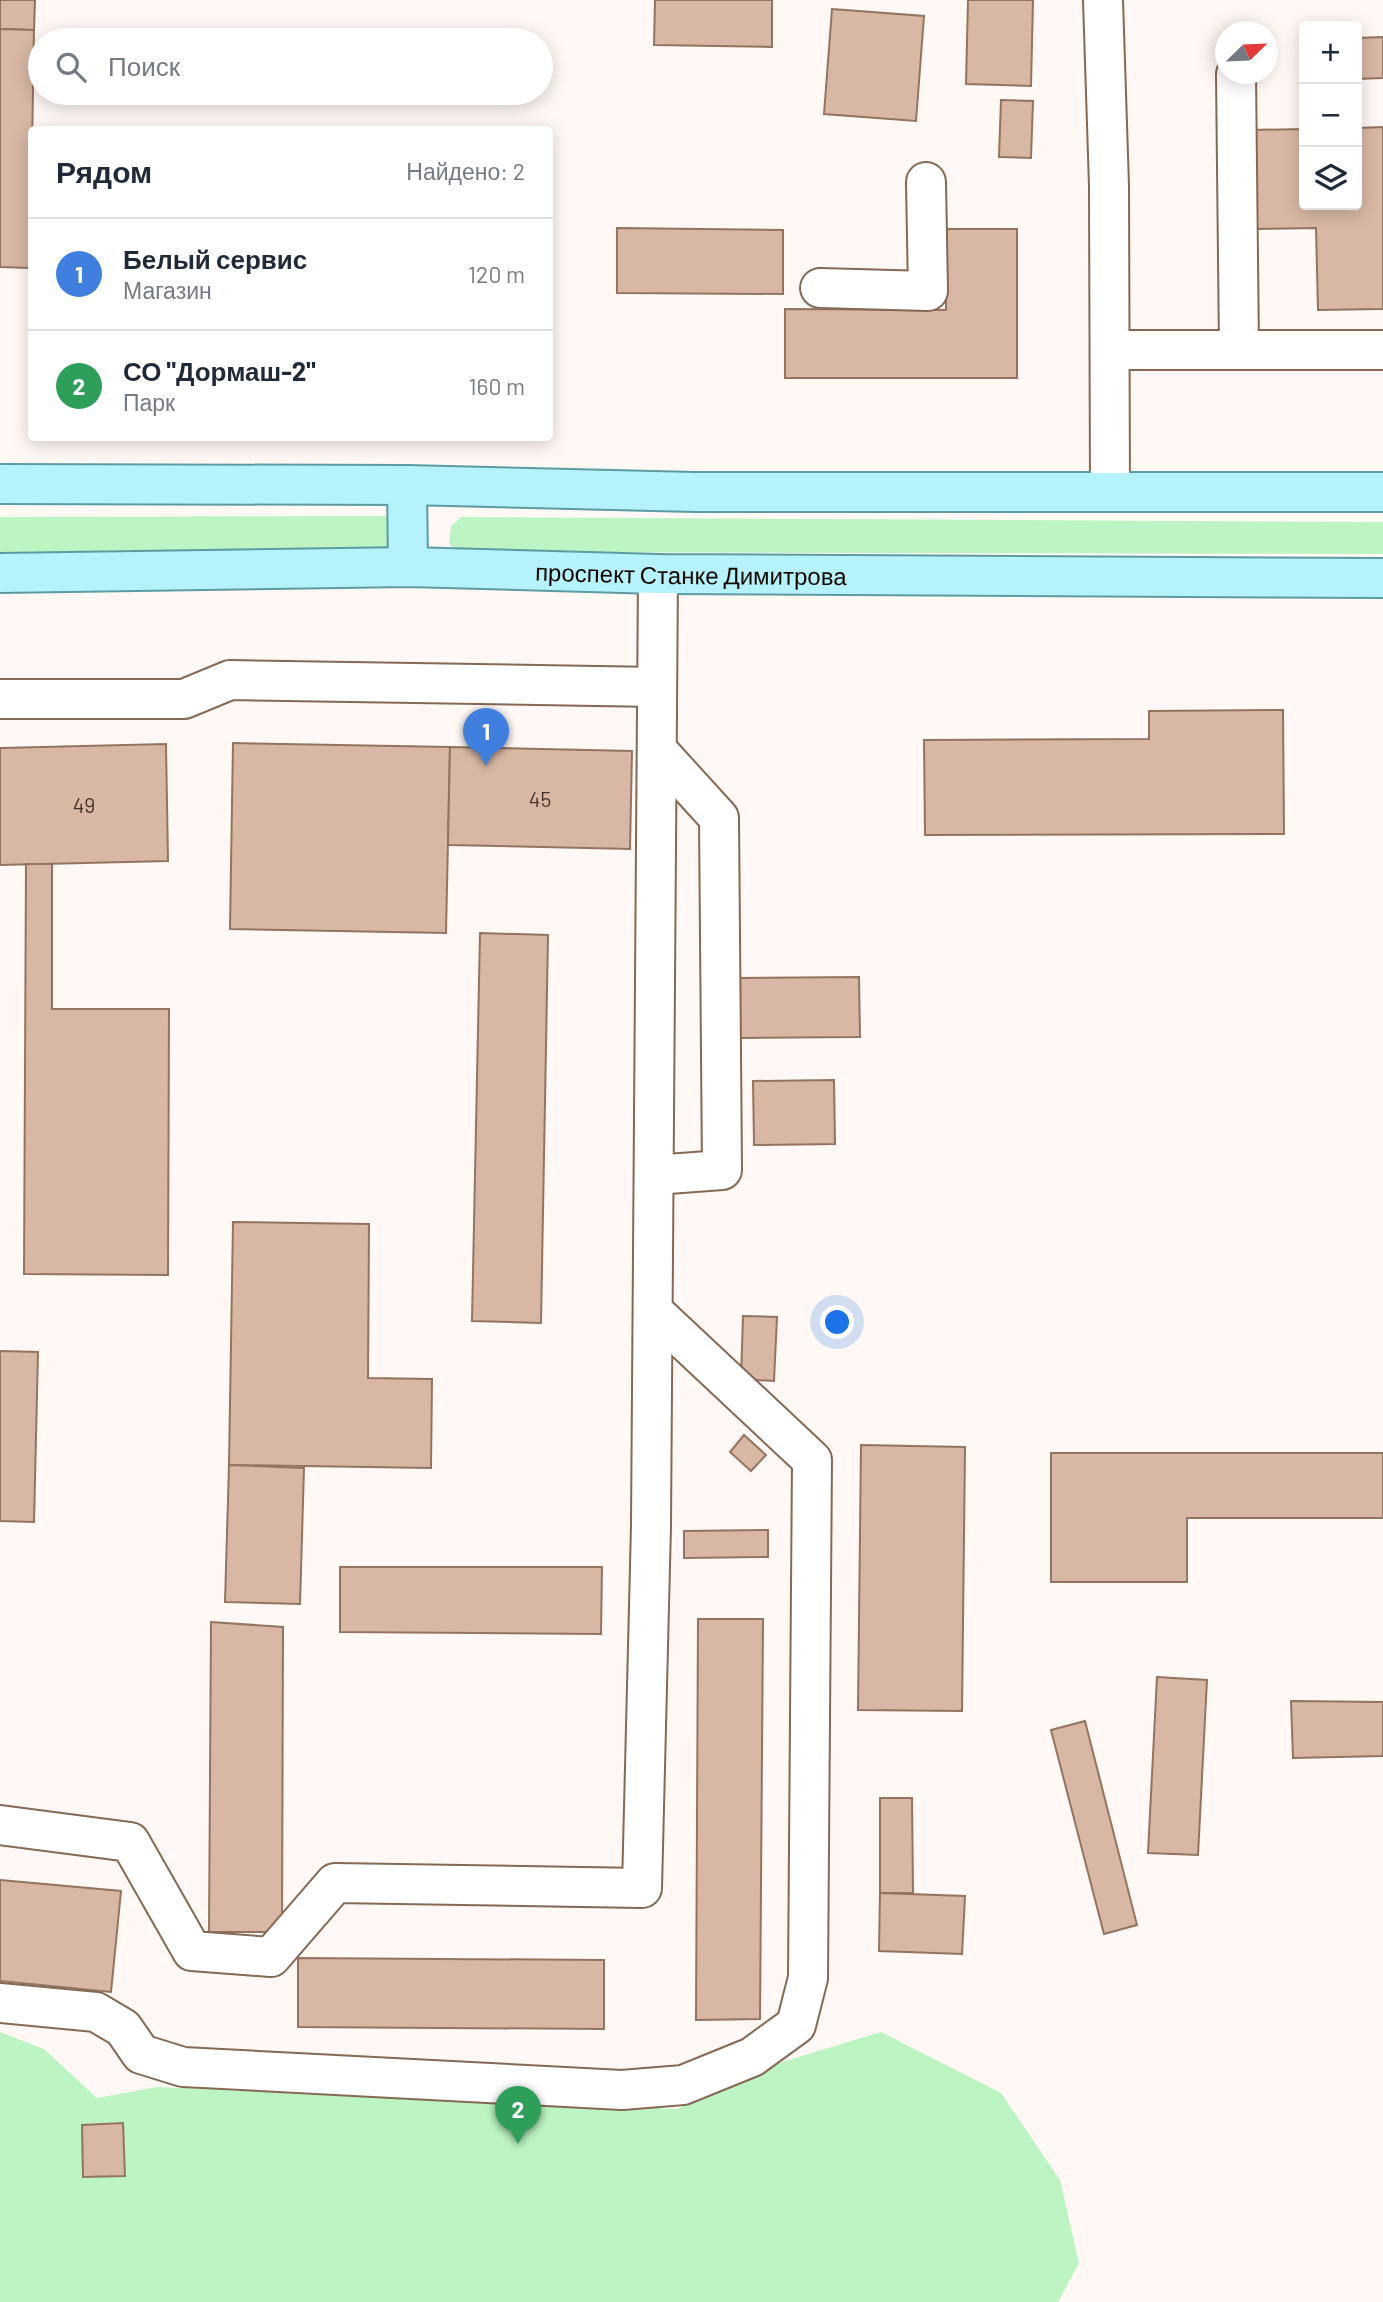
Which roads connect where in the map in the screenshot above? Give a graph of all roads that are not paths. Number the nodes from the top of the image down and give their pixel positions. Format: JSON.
{"nodes":[{"id":1,"x":1103,"y":0,"type":"edge"},
{"id":2,"x":1236,"y":84,"type":"edge"},
{"id":3,"x":926,"y":183,"type":"dead end"},
{"id":4,"x":820,"y":288,"type":"dead end"},
{"id":5,"x":1110,"y":350,"type":"junction"},
{"id":6,"x":1239,"y":350,"type":"junction"},
{"id":7,"x":1383,"y":350,"type":"edge"},
{"id":8,"x":0,"y":484,"type":"edge"},
{"id":9,"x":407,"y":485,"type":"junction"},
{"id":10,"x":1110,"y":492,"type":"junction"},
{"id":11,"x":1383,"y":492,"type":"edge"},
{"id":12,"x":408,"y":567,"type":"junction"},
{"id":13,"x":0,"y":573,"type":"edge"},
{"id":14,"x":659,"y":574,"type":"junction"},
{"id":15,"x":1383,"y":578,"type":"edge"},
{"id":16,"x":656,"y":687,"type":"junction"},
{"id":17,"x":0,"y":699,"type":"edge"},
{"id":18,"x":659,"y":752,"type":"junction"},
{"id":19,"x":654,"y":1175,"type":"junction"},
{"id":20,"x":653,"y":1311,"type":"junction"},
{"id":21,"x":0,"y":1825,"type":"edge"},
{"id":22,"x":0,"y":2003,"type":"edge"}],
"edges":[{"from":1,"to":5,"type":"street"},
{"from":2,"to":6,"type":"street"},
{"from":3,"to":4,"type":"street"},
{"from":5,"to":6,"type":"street"},
{"from":5,"to":10,"type":"street"},
{"from":6,"to":7,"type":"street"},
{"from":8,"to":9,"type":"main road"},
{"from":9,"to":10,"type":"main road"},
{"from":9,"to":12,"type":"main road"},
{"from":10,"to":11,"type":"main road"},
{"from":12,"to":13,"type":"main road","name":"проспект Станке Димитрова"},
{"from":12,"to":14,"type":"main road","name":"проспект Станке Димитрова"},
{"from":14,"to":15,"type":"main road","name":"проспект Станке Димитрова"},
{"from":14,"to":16,"type":"street"},
{"from":16,"to":17,"type":"street"},
{"from":16,"to":18,"type":"street"},
{"from":18,"to":19,"type":"street"},
{"from":18,"to":19,"type":"street"},
{"from":19,"to":20,"type":"street"},
{"from":20,"to":21,"type":"street"},
{"from":20,"to":22,"type":"street"}]}
